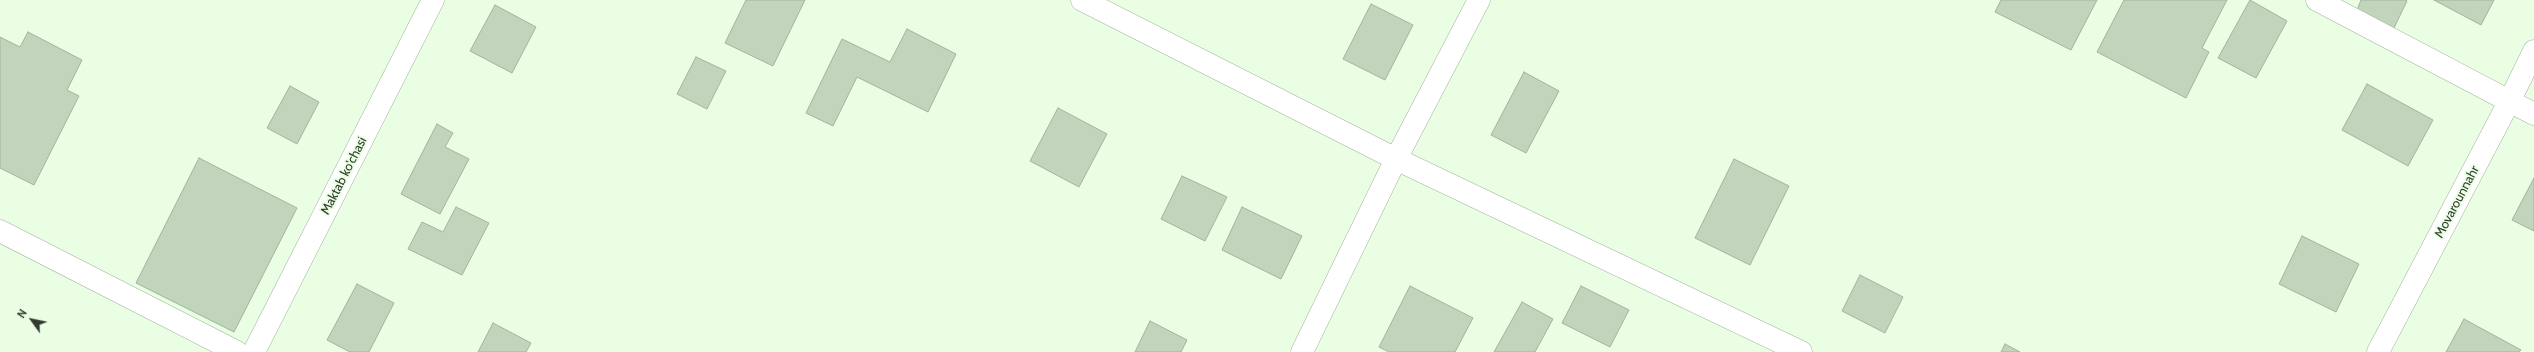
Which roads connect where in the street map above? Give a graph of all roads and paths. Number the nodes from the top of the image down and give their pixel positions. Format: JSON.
{"nodes":[{"id":1,"x":433,"y":0,"type":"edge"},
{"id":2,"x":1082,"y":0,"type":"edge"},
{"id":3,"x":1479,"y":0,"type":"edge"},
{"id":4,"x":2317,"y":0,"type":"edge"},
{"id":5,"x":2534,"y":51,"type":"edge"},
{"id":6,"x":2509,"y":102,"type":"junction"},
{"id":7,"x":2534,"y":114,"type":"edge"},
{"id":8,"x":1396,"y":158,"type":"junction"},
{"id":9,"x":0,"y":231,"type":"edge"},
{"id":10,"x":237,"y":352,"type":"edge"},
{"id":11,"x":254,"y":352,"type":"edge"},
{"id":12,"x":1302,"y":352,"type":"edge"},
{"id":13,"x":1801,"y":352,"type":"edge"},
{"id":14,"x":2378,"y":352,"type":"edge"}],
"edges":[{"from":1,"to":11,"type":"street","name":"Maktab ko'chasi"},
{"from":2,"to":8,"type":"street"},
{"from":3,"to":8,"type":"street"},
{"from":4,"to":6,"type":"street"},
{"from":5,"to":6,"type":"street","name":"Movarounnahr"},
{"from":6,"to":7,"type":"street"},
{"from":6,"to":14,"type":"street","name":"Movarounnahr"},
{"from":8,"to":12,"type":"street"},
{"from":8,"to":13,"type":"street"},
{"from":9,"to":10,"type":"street"}]}
